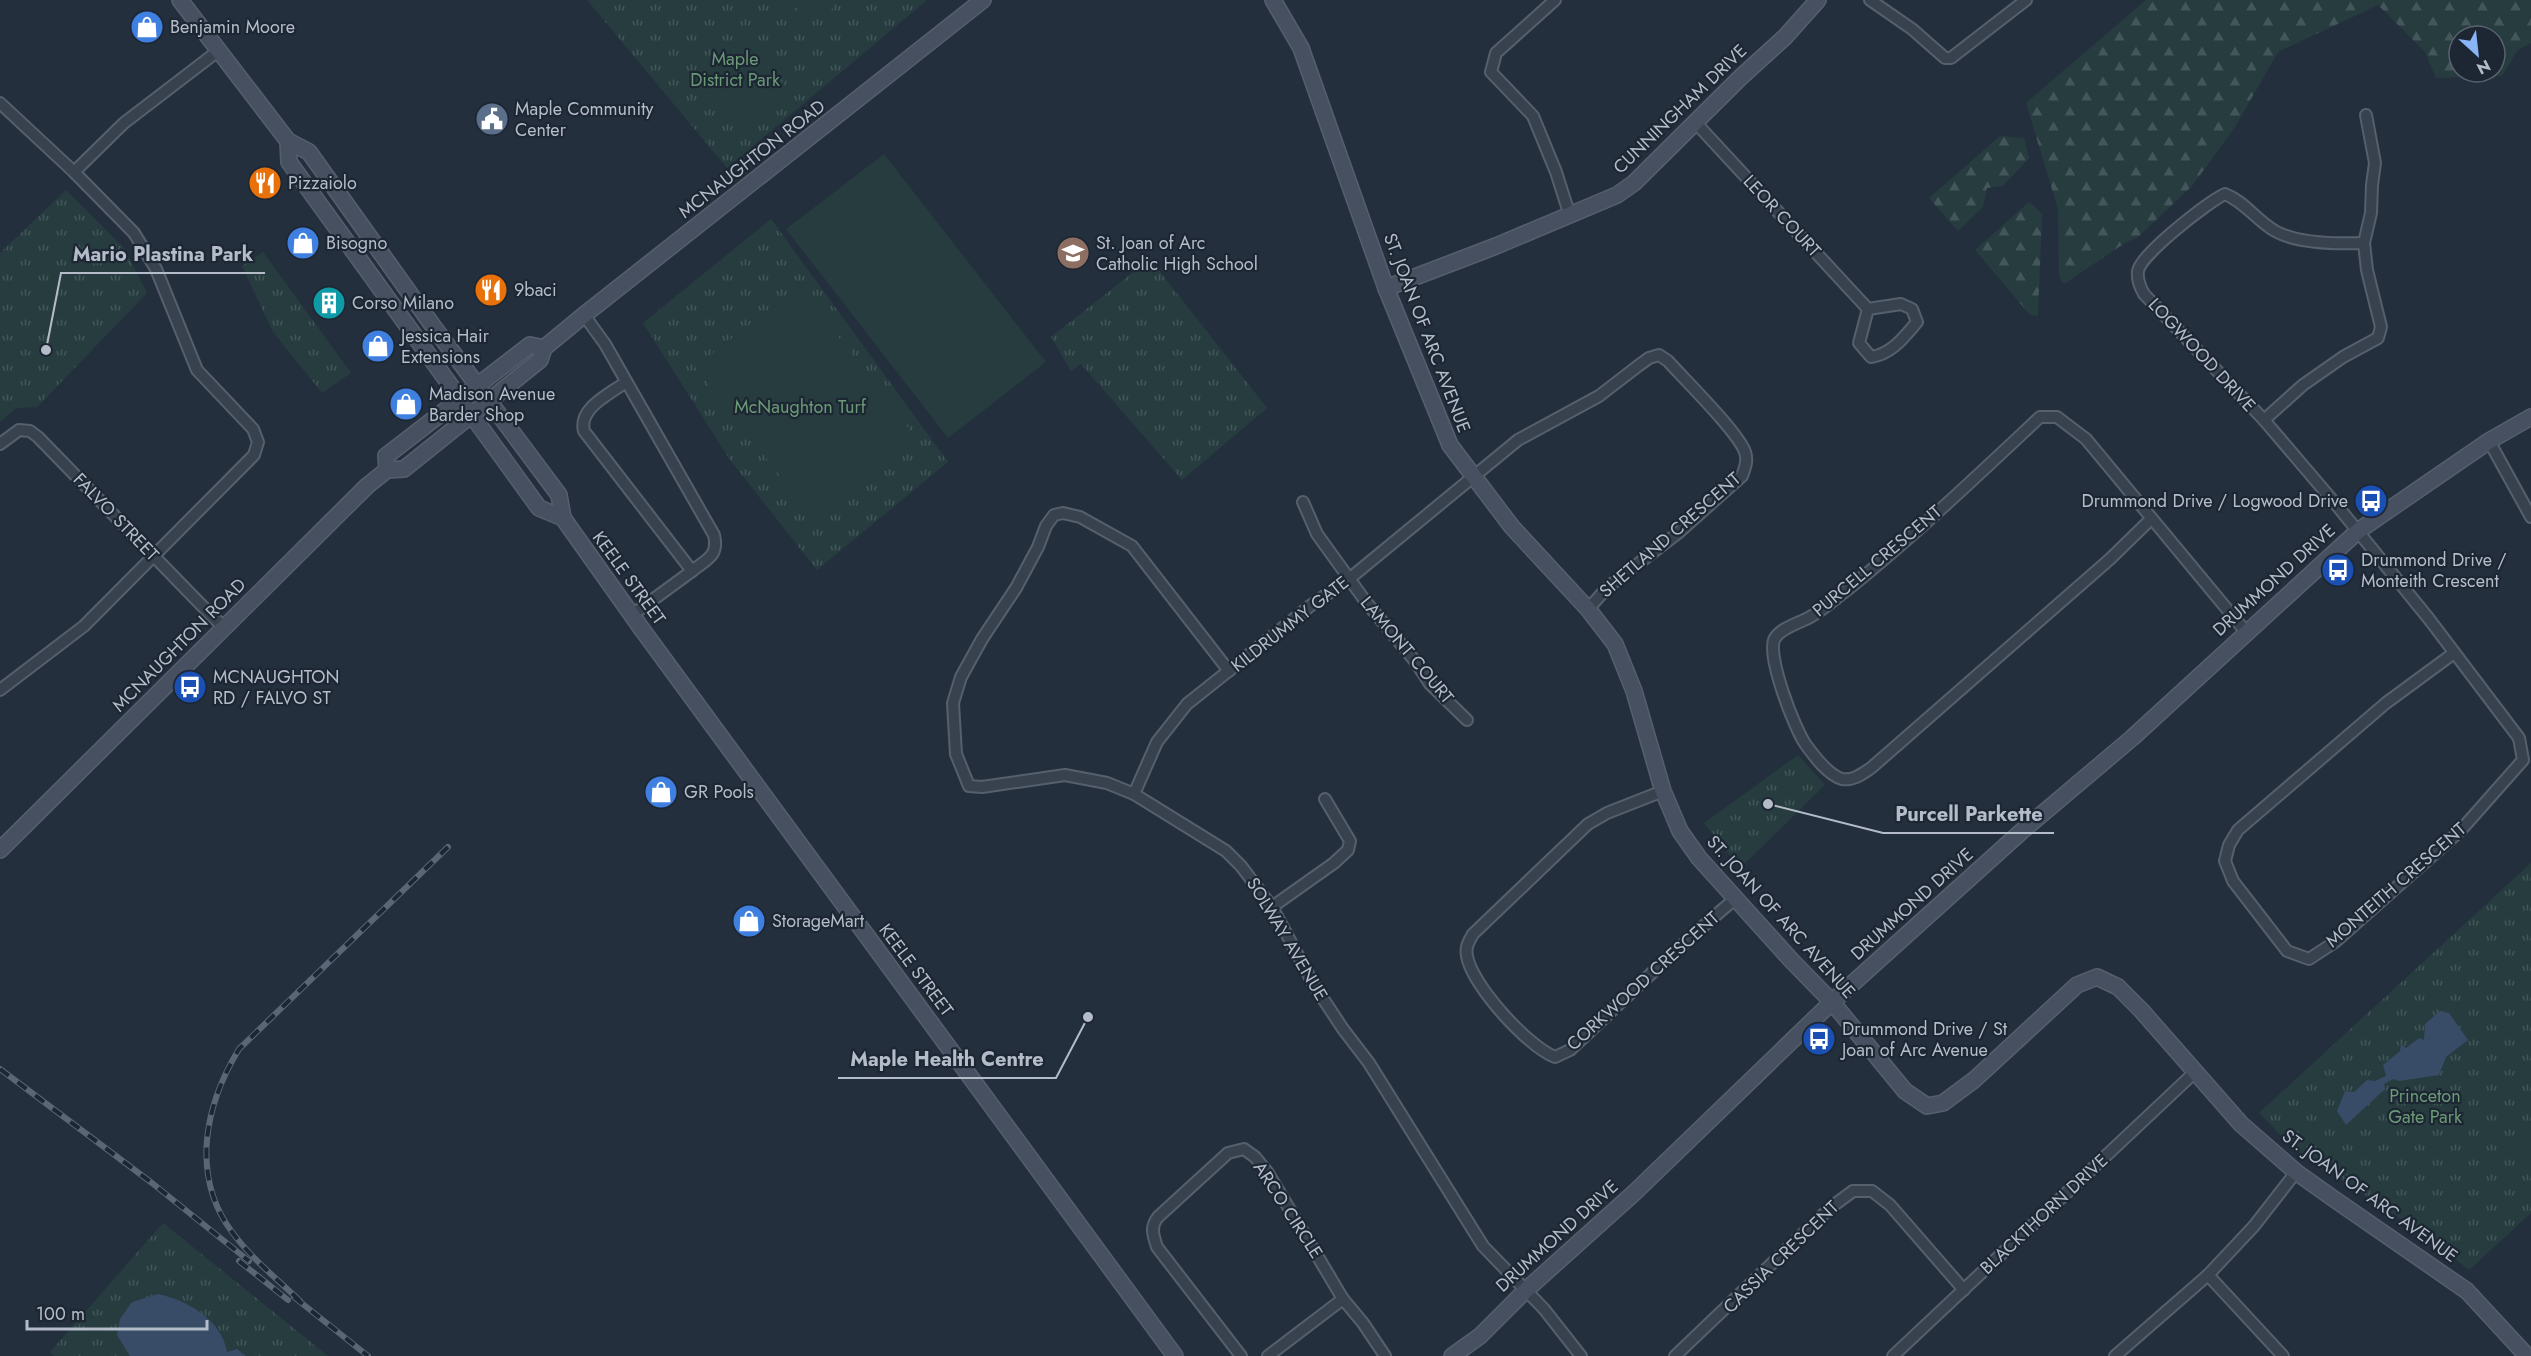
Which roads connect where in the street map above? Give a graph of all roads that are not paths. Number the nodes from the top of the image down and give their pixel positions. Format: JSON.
{"nodes":[{"id":1,"x":180,"y":0,"type":"edge"},
{"id":2,"x":983,"y":0,"type":"edge"},
{"id":3,"x":1555,"y":0,"type":"edge"},
{"id":4,"x":1818,"y":0,"type":"edge"},
{"id":5,"x":1870,"y":0,"type":"edge"},
{"id":6,"x":2026,"y":0,"type":"edge"},
{"id":7,"x":1278,"y":2,"type":"edge"},
{"id":8,"x":218,"y":51,"type":"junction"},
{"id":9,"x":0,"y":103,"type":"edge"},
{"id":10,"x":2366,"y":115,"type":"dead end"},
{"id":11,"x":1695,"y":122,"type":"junction"},
{"id":12,"x":288,"y":141,"type":"junction"},
{"id":13,"x":74,"y":171,"type":"junction"},
{"id":14,"x":1570,"y":216,"type":"junction"},
{"id":15,"x":2364,"y":243,"type":"junction"},
{"id":16,"x":1386,"y":288,"type":"junction"},
{"id":17,"x":1868,"y":309,"type":"junction"},
{"id":18,"x":584,"y":315,"type":"junction"},
{"id":19,"x":544,"y":348,"type":"junction"},
{"id":20,"x":626,"y":382,"type":"junction"},
{"id":21,"x":477,"y":385,"type":"junction"},
{"id":22,"x":459,"y":400,"type":"junction"},
{"id":23,"x":488,"y":401,"type":"junction"},
{"id":24,"x":470,"y":415,"type":"junction"},
{"id":25,"x":2531,"y":417,"type":"edge"},
{"id":26,"x":2264,"y":420,"type":"junction"},
{"id":27,"x":2489,"y":441,"type":"junction"},
{"id":28,"x":0,"y":444,"type":"edge"},
{"id":29,"x":387,"y":470,"type":"junction"},
{"id":30,"x":1473,"y":477,"type":"junction"},
{"id":31,"x":1303,"y":502,"type":"dead end"},
{"id":32,"x":2531,"y":517,"type":"edge"},
{"id":33,"x":563,"y":518,"type":"junction"},
{"id":34,"x":2151,"y":519,"type":"junction"},
{"id":35,"x":2358,"y":531,"type":"junction"},
{"id":36,"x":154,"y":556,"type":"junction"},
{"id":37,"x":692,"y":571,"type":"junction"},
{"id":38,"x":1348,"y":579,"type":"junction"},
{"id":39,"x":1588,"y":609,"type":"junction"},
{"id":40,"x":632,"y":615,"type":"junction"},
{"id":41,"x":225,"y":627,"type":"junction"},
{"id":42,"x":2246,"y":632,"type":"junction"},
{"id":43,"x":2454,"y":653,"type":"junction"},
{"id":44,"x":1229,"y":671,"type":"junction"},
{"id":45,"x":0,"y":690,"type":"edge"},
{"id":46,"x":1467,"y":720,"type":"dead end"},
{"id":47,"x":1663,"y":791,"type":"junction"},
{"id":48,"x":1134,"y":794,"type":"junction"},
{"id":49,"x":1325,"y":799,"type":"dead end"},
{"id":50,"x":0,"y":850,"type":"edge"},
{"id":51,"x":1735,"y":899,"type":"junction"},
{"id":52,"x":1272,"y":908,"type":"junction"},
{"id":53,"x":1832,"y":1002,"type":"junction"},
{"id":54,"x":2196,"y":1072,"type":"junction"},
{"id":55,"x":2296,"y":1172,"type":"junction"},
{"id":56,"x":2208,"y":1275,"type":"junction"},
{"id":57,"x":1964,"y":1290,"type":"junction"},
{"id":58,"x":1525,"y":1291,"type":"junction"},
{"id":59,"x":1343,"y":1299,"type":"junction"},
{"id":60,"x":1175,"y":1356,"type":"edge"},
{"id":61,"x":1241,"y":1356,"type":"edge"},
{"id":62,"x":1268,"y":1356,"type":"edge"},
{"id":63,"x":1385,"y":1356,"type":"edge"},
{"id":64,"x":1452,"y":1356,"type":"edge"},
{"id":65,"x":1581,"y":1356,"type":"edge"},
{"id":66,"x":1675,"y":1356,"type":"edge"},
{"id":67,"x":1893,"y":1356,"type":"edge"},
{"id":68,"x":2115,"y":1356,"type":"edge"},
{"id":69,"x":2283,"y":1356,"type":"edge"},
{"id":70,"x":2528,"y":1356,"type":"edge"}],
"edges":[{"from":1,"to":8,"type":"street","name":"KEELE STREET"},
{"from":2,"to":18,"type":"street","name":"MCNAUGHTON ROAD"},
{"from":3,"to":14,"type":"street"},
{"from":4,"to":11,"type":"street","name":"CUNNINGHAM DRIVE"},
{"from":5,"to":6,"type":"street"},
{"from":7,"to":16,"type":"street","name":"ST. JOAN OF ARC AVENUE"},
{"from":8,"to":12,"type":"street","name":"KEELE STREET"},
{"from":8,"to":13,"type":"street"},
{"from":9,"to":13,"type":"street"},
{"from":10,"to":15,"type":"street"},
{"from":11,"to":14,"type":"street","name":"CUNNINGHAM DRIVE"},
{"from":11,"to":17,"type":"street","name":"LEOR COURT"},
{"from":12,"to":21,"type":"street","name":"KEELE STREET"},
{"from":12,"to":22,"type":"street","name":"KEELE STREET"},
{"from":13,"to":36,"type":"street"},
{"from":14,"to":16,"type":"street","name":"CUNNINGHAM DRIVE"},
{"from":15,"to":26,"type":"street"},
{"from":15,"to":26,"type":"street","name":"LOGWOOD DRIVE"},
{"from":16,"to":30,"type":"street","name":"ST. JOAN OF ARC AVENUE"},
{"from":17,"to":17,"type":"street"},
{"from":18,"to":19,"type":"street","name":"MCNAUGHTON ROAD"},
{"from":18,"to":20,"type":"street"},
{"from":19,"to":21,"type":"street","name":"MCNAUGHTON ROAD"},
{"from":19,"to":23,"type":"street","name":"MCNAUGHTON ROAD"},
{"from":20,"to":37,"type":"street"},
{"from":20,"to":37,"type":"street"},
{"from":21,"to":22,"type":"street","name":"MCNAUGHTON ROAD"},
{"from":21,"to":23,"type":"street","name":"KEELE STREET"},
{"from":22,"to":24,"type":"street","name":"KEELE STREET"},
{"from":22,"to":29,"type":"street","name":"MCNAUGHTON ROAD"},
{"from":23,"to":24,"type":"street","name":"MCNAUGHTON ROAD"},
{"from":23,"to":33,"type":"street","name":"KEELE STREET"},
{"from":24,"to":29,"type":"street","name":"MCNAUGHTON ROAD"},
{"from":24,"to":33,"type":"street","name":"KEELE STREET"},
{"from":25,"to":27,"type":"street","name":"DRUMMOND DRIVE"},
{"from":26,"to":35,"type":"street","name":"LOGWOOD DRIVE"},
{"from":27,"to":32,"type":"street"},
{"from":27,"to":35,"type":"street","name":"DRUMMOND DRIVE"},
{"from":28,"to":36,"type":"street","name":"FALVO STREET"},
{"from":29,"to":41,"type":"street","name":"MCNAUGHTON ROAD"},
{"from":30,"to":38,"type":"street","name":"KILDRUMMY GATE"},
{"from":30,"to":39,"type":"street","name":"ST. JOAN OF ARC AVENUE"},
{"from":30,"to":39,"type":"street","name":"SHETLAND CRESCENT"},
{"from":31,"to":38,"type":"street","name":"LAMONT COURT"},
{"from":33,"to":40,"type":"street","name":"KEELE STREET"},
{"from":34,"to":34,"type":"street","name":"PURCELL CRESCENT"},
{"from":34,"to":42,"type":"street","name":"PURCELL CRESCENT"},
{"from":35,"to":42,"type":"street","name":"DRUMMOND DRIVE"},
{"from":35,"to":43,"type":"street","name":"MONTEITH CRESCENT"},
{"from":36,"to":41,"type":"street","name":"FALVO STREET"},
{"from":36,"to":45,"type":"street"},
{"from":37,"to":40,"type":"street"},
{"from":38,"to":44,"type":"street","name":"KILDRUMMY GATE"},
{"from":38,"to":46,"type":"street","name":"LAMONT COURT"},
{"from":39,"to":47,"type":"street","name":"ST. JOAN OF ARC AVENUE"},
{"from":40,"to":60,"type":"street","name":"KEELE STREET"},
{"from":41,"to":50,"type":"street","name":"MCNAUGHTON ROAD"},
{"from":42,"to":53,"type":"street","name":"DRUMMOND DRIVE"},
{"from":43,"to":43,"type":"street","name":"MONTEITH CRESCENT"},
{"from":44,"to":48,"type":"street","name":"KILDRUMMY GATE"},
{"from":44,"to":48,"type":"street","name":"SOLWAY AVENUE"},
{"from":47,"to":51,"type":"street","name":"ST. JOAN OF ARC AVENUE"},
{"from":47,"to":51,"type":"street","name":"CORKWOOD CRESCENT"},
{"from":48,"to":52,"type":"street","name":"SOLWAY AVENUE"},
{"from":49,"to":52,"type":"street"},
{"from":51,"to":53,"type":"street","name":"ST. JOAN OF ARC AVENUE"},
{"from":52,"to":58,"type":"street","name":"SOLWAY AVENUE"},
{"from":53,"to":54,"type":"street","name":"ST. JOAN OF ARC AVENUE"},
{"from":53,"to":58,"type":"street","name":"DRUMMOND DRIVE"},
{"from":54,"to":55,"type":"street","name":"ST. JOAN OF ARC AVENUE"},
{"from":54,"to":57,"type":"street","name":"BLACKTHORN DRIVE"},
{"from":55,"to":56,"type":"street"},
{"from":55,"to":70,"type":"street","name":"ST. JOAN OF ARC AVENUE"},
{"from":56,"to":68,"type":"street"},
{"from":56,"to":69,"type":"street"},
{"from":57,"to":66,"type":"street","name":"CASSIA CRESCENT"},
{"from":57,"to":67,"type":"street","name":"BLACKTHORN DRIVE"},
{"from":58,"to":64,"type":"street","name":"DRUMMOND DRIVE"},
{"from":58,"to":65,"type":"street"},
{"from":59,"to":61,"type":"street","name":"ARCO CIRCLE"},
{"from":59,"to":62,"type":"street"},
{"from":59,"to":63,"type":"street","name":"ARCO CIRCLE"}]}
